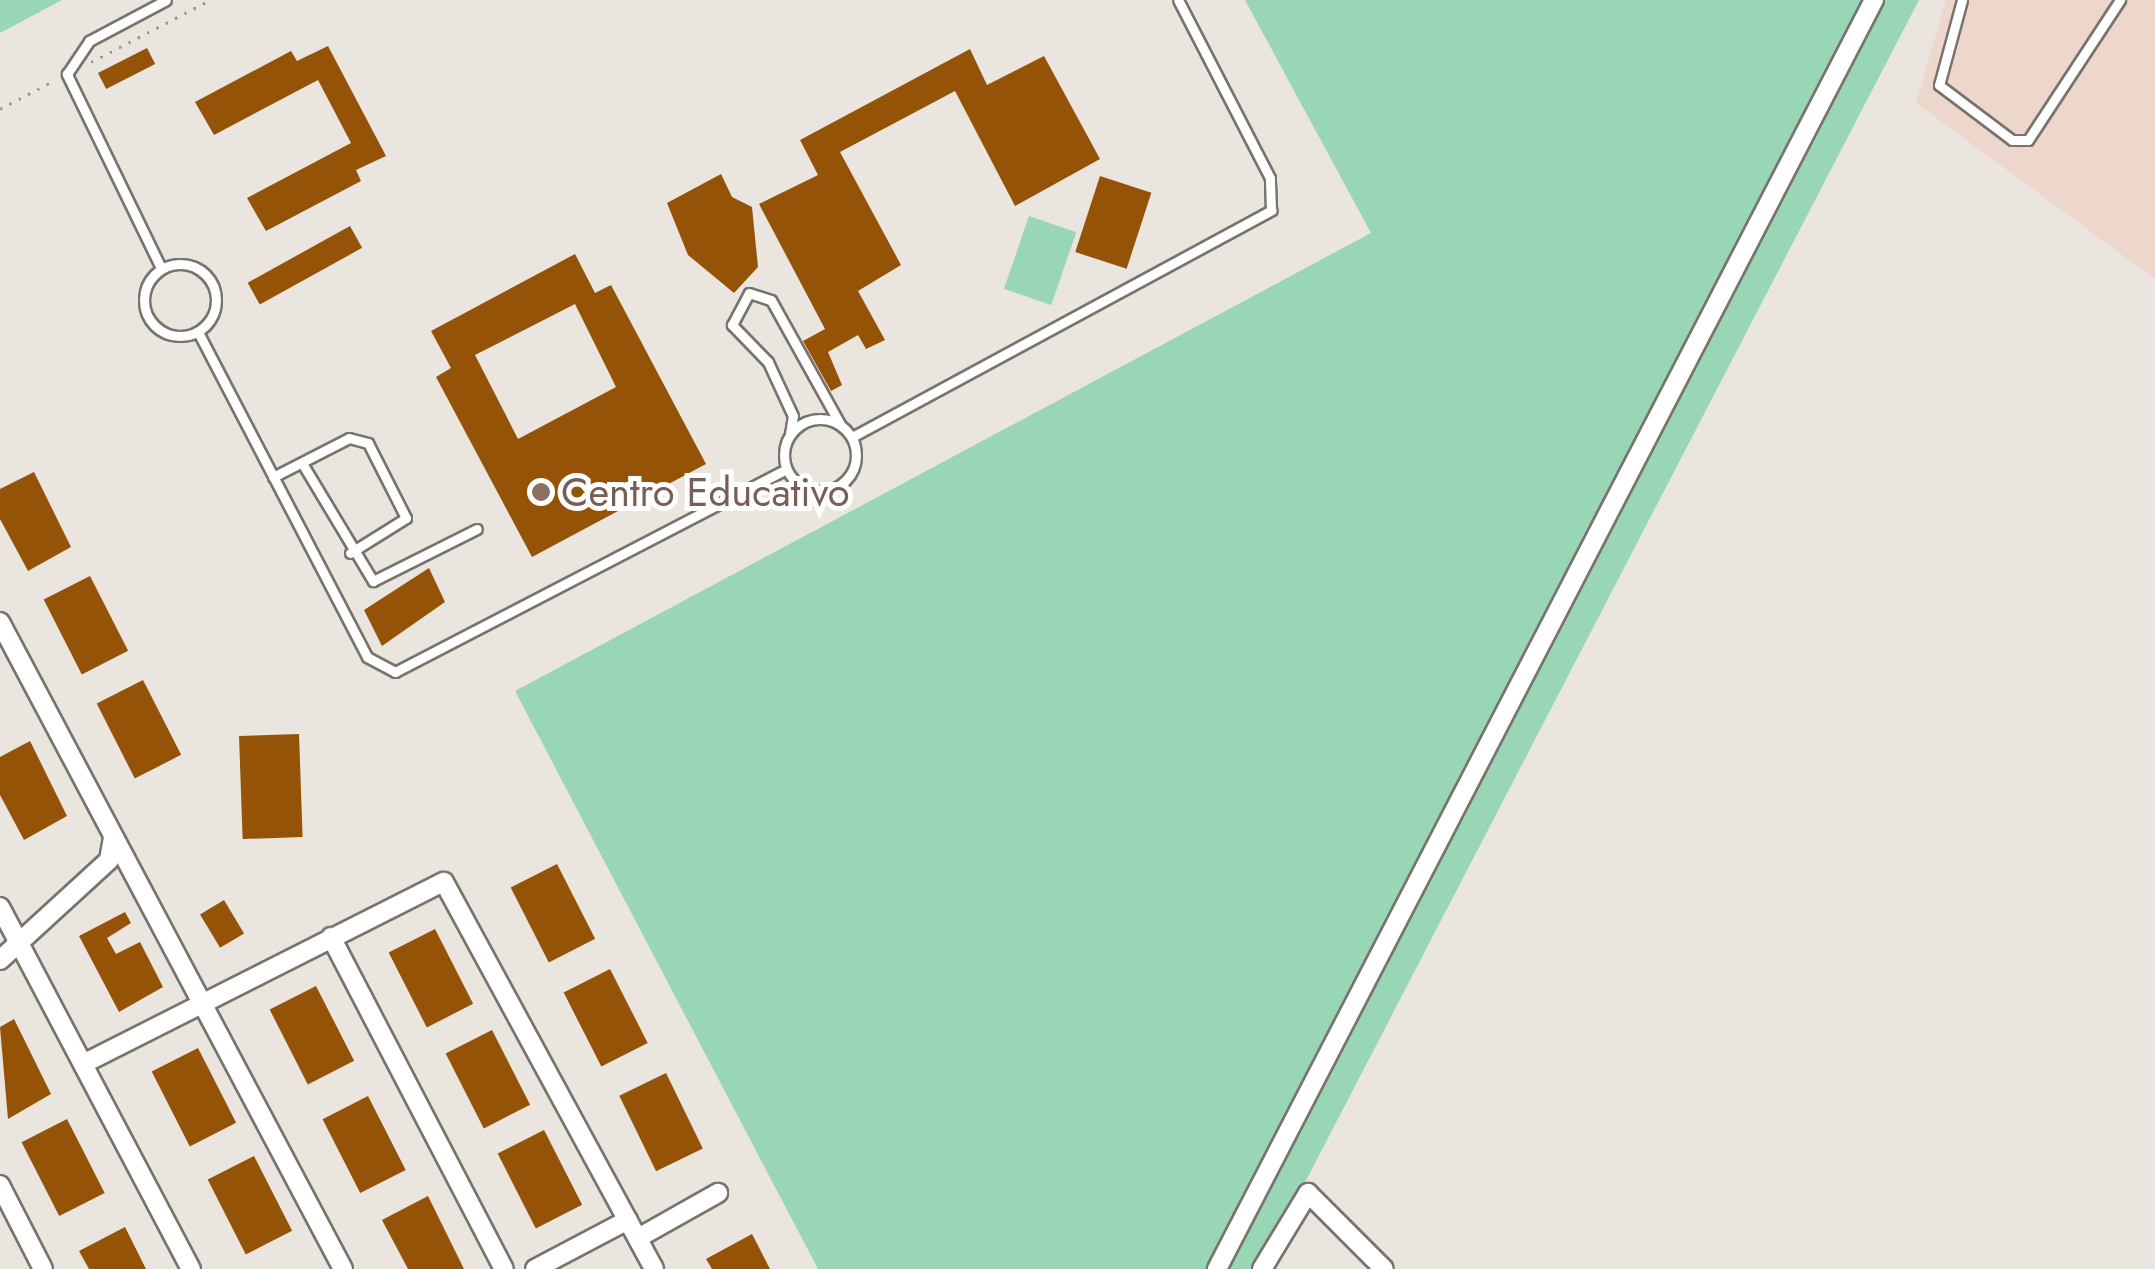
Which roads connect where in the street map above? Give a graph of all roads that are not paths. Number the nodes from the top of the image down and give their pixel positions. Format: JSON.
{"nodes":[{"id":1,"x":166,"y":0,"type":"edge"},
{"id":2,"x":1178,"y":0,"type":"edge"},
{"id":3,"x":1874,"y":0,"type":"edge"},
{"id":4,"x":1962,"y":0,"type":"edge"},
{"id":5,"x":2120,"y":0,"type":"edge"},
{"id":6,"x":161,"y":268,"type":"junction"},
{"id":7,"x":198,"y":332,"type":"junction"},
{"id":8,"x":840,"y":424,"type":"junction"},
{"id":9,"x":790,"y":434,"type":"junction"},
{"id":10,"x":852,"y":437,"type":"junction"},
{"id":11,"x":302,"y":463,"type":"junction"},
{"id":12,"x":786,"y":468,"type":"junction"},
{"id":13,"x":273,"y":477,"type":"junction"},
{"id":14,"x":477,"y":529,"type":"dead end"},
{"id":15,"x":350,"y":553,"type":"junction"},
{"id":16,"x":0,"y":622,"type":"edge"},
{"id":17,"x":113,"y":837,"type":"junction"},
{"id":18,"x":105,"y":863,"type":"junction"},
{"id":19,"x":131,"y":871,"type":"junction"},
{"id":20,"x":0,"y":906,"type":"edge"},
{"id":21,"x":331,"y":937,"type":"junction"},
{"id":22,"x":19,"y":942,"type":"junction"},
{"id":23,"x":0,"y":960,"type":"edge"},
{"id":24,"x":201,"y":1004,"type":"junction"},
{"id":25,"x":83,"y":1064,"type":"junction"},
{"id":26,"x":0,"y":1185,"type":"edge"},
{"id":27,"x":718,"y":1193,"type":"dead end"},
{"id":28,"x":628,"y":1220,"type":"junction"},
{"id":29,"x":638,"y":1238,"type":"junction"},
{"id":30,"x":44,"y":1269,"type":"edge"},
{"id":31,"x":191,"y":1269,"type":"edge"},
{"id":32,"x":344,"y":1269,"type":"edge"},
{"id":33,"x":504,"y":1269,"type":"edge"},
{"id":34,"x":535,"y":1269,"type":"edge"},
{"id":35,"x":654,"y":1269,"type":"edge"},
{"id":36,"x":1216,"y":1269,"type":"edge"},
{"id":37,"x":1262,"y":1269,"type":"edge"},
{"id":38,"x":1384,"y":1269,"type":"edge"}],
"edges":[{"from":1,"to":6,"type":"lane"},
{"from":2,"to":10,"type":"lane"},
{"from":3,"to":36,"type":"street"},
{"from":4,"to":5,"type":"lane"},
{"from":6,"to":7,"type":"lane"},
{"from":6,"to":7,"type":"lane"},
{"from":7,"to":13,"type":"lane"},
{"from":8,"to":9,"type":"lane"},
{"from":8,"to":9,"type":"lane"},
{"from":8,"to":10,"type":"lane"},
{"from":9,"to":12,"type":"lane"},
{"from":10,"to":12,"type":"lane"},
{"from":11,"to":13,"type":"lane"},
{"from":11,"to":15,"type":"lane"},
{"from":11,"to":15,"type":"lane"},
{"from":12,"to":13,"type":"lane"},
{"from":14,"to":15,"type":"lane"},
{"from":16,"to":17,"type":"street"},
{"from":17,"to":18,"type":"street"},
{"from":17,"to":19,"type":"street"},
{"from":18,"to":19,"type":"street"},
{"from":18,"to":22,"type":"street"},
{"from":19,"to":24,"type":"street"},
{"from":20,"to":22,"type":"street"},
{"from":21,"to":24,"type":"street"},
{"from":21,"to":28,"type":"street"},
{"from":21,"to":33,"type":"street"},
{"from":22,"to":23,"type":"street"},
{"from":22,"to":25,"type":"street"},
{"from":24,"to":25,"type":"street"},
{"from":24,"to":32,"type":"street"},
{"from":25,"to":31,"type":"street"},
{"from":26,"to":30,"type":"street"},
{"from":27,"to":29,"type":"street"},
{"from":28,"to":29,"type":"street"},
{"from":28,"to":34,"type":"street"},
{"from":29,"to":35,"type":"street"},
{"from":37,"to":38,"type":"street"}]}
